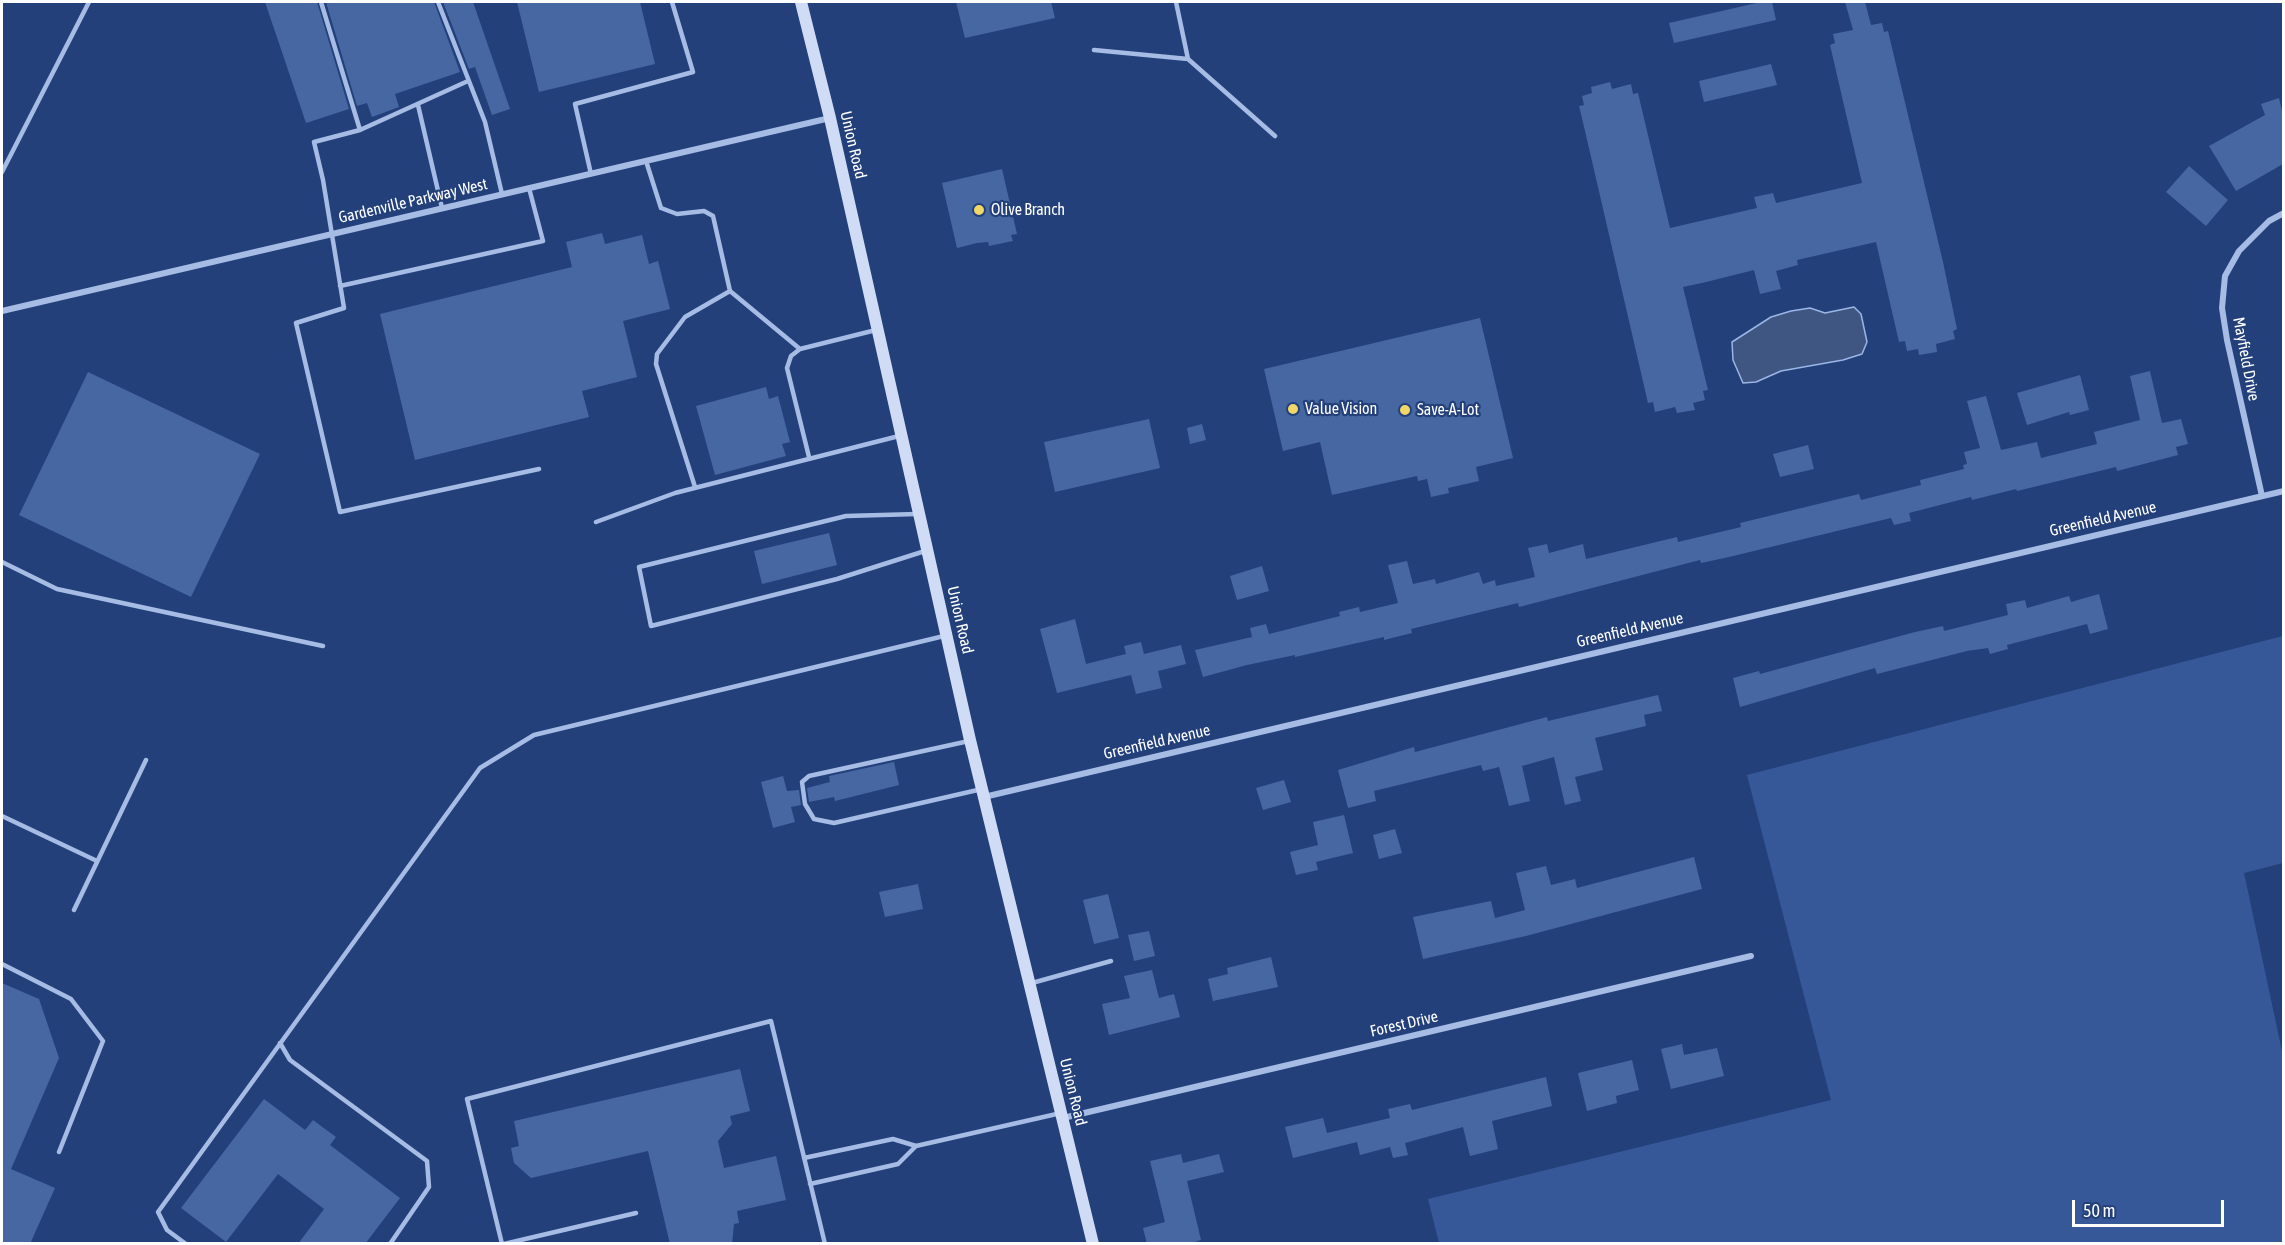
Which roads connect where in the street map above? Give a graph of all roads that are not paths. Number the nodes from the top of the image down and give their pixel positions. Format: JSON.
{"nodes":[{"id":1,"x":89,"y":2,"type":"edge"},
{"id":2,"x":321,"y":2,"type":"edge"},
{"id":3,"x":438,"y":2,"type":"edge"},
{"id":4,"x":672,"y":2,"type":"edge"},
{"id":5,"x":801,"y":2,"type":"edge"},
{"id":6,"x":1176,"y":2,"type":"edge"},
{"id":7,"x":1094,"y":50,"type":"dead end"},
{"id":8,"x":1188,"y":59,"type":"junction"},
{"id":9,"x":468,"y":81,"type":"junction"},
{"id":10,"x":418,"y":105,"type":"junction"},
{"id":11,"x":830,"y":118,"type":"junction"},
{"id":12,"x":360,"y":130,"type":"junction"},
{"id":13,"x":1275,"y":136,"type":"dead end"},
{"id":14,"x":646,"y":161,"type":"junction"},
{"id":15,"x":2,"y":172,"type":"edge"},
{"id":16,"x":591,"y":174,"type":"junction"},
{"id":17,"x":529,"y":188,"type":"junction"},
{"id":18,"x":502,"y":194,"type":"junction"},
{"id":19,"x":442,"y":208,"type":"junction"},
{"id":20,"x":2283,"y":213,"type":"edge"},
{"id":21,"x":332,"y":234,"type":"junction"},
{"id":22,"x":340,"y":286,"type":"junction"},
{"id":23,"x":730,"y":291,"type":"junction"},
{"id":24,"x":2,"y":311,"type":"edge"},
{"id":25,"x":878,"y":330,"type":"junction"},
{"id":26,"x":800,"y":349,"type":"junction"},
{"id":27,"x":902,"y":436,"type":"junction"},
{"id":28,"x":809,"y":458,"type":"junction"},
{"id":29,"x":539,"y":469,"type":"dead end"},
{"id":30,"x":695,"y":487,"type":"junction"},
{"id":31,"x":2283,"y":491,"type":"edge"},
{"id":32,"x":2262,"y":496,"type":"junction"},
{"id":33,"x":920,"y":514,"type":"junction"},
{"id":34,"x":596,"y":522,"type":"dead end"},
{"id":35,"x":928,"y":550,"type":"junction"},
{"id":36,"x":2,"y":562,"type":"edge"},
{"id":37,"x":947,"y":636,"type":"junction"},
{"id":38,"x":323,"y":646,"type":"dead end"},
{"id":39,"x":970,"y":741,"type":"junction"},
{"id":40,"x":146,"y":760,"type":"dead end"},
{"id":41,"x":983,"y":793,"type":"junction"},
{"id":42,"x":2,"y":816,"type":"edge"},
{"id":43,"x":97,"y":861,"type":"junction"},
{"id":44,"x":74,"y":910,"type":"dead end"},
{"id":45,"x":1751,"y":956,"type":"dead end"},
{"id":46,"x":1111,"y":961,"type":"dead end"},
{"id":47,"x":2,"y":964,"type":"edge"},
{"id":48,"x":1029,"y":984,"type":"junction"},
{"id":49,"x":280,"y":1043,"type":"junction"},
{"id":50,"x":1061,"y":1115,"type":"junction"},
{"id":51,"x":916,"y":1146,"type":"junction"},
{"id":52,"x":59,"y":1152,"type":"dead end"},
{"id":53,"x":804,"y":1158,"type":"junction"},
{"id":54,"x":810,"y":1184,"type":"junction"},
{"id":55,"x":636,"y":1214,"type":"dead end"},
{"id":56,"x":186,"y":1244,"type":"edge"},
{"id":57,"x":390,"y":1244,"type":"edge"},
{"id":58,"x":503,"y":1244,"type":"edge"},
{"id":59,"x":825,"y":1244,"type":"edge"},
{"id":60,"x":1093,"y":1244,"type":"edge"}],
"edges":[{"from":1,"to":15,"type":"lane"},
{"from":2,"to":12,"type":"lane"},
{"from":3,"to":9,"type":"lane"},
{"from":4,"to":16,"type":"lane"},
{"from":5,"to":11,"type":"main road","name":"Union Road"},
{"from":6,"to":8,"type":"lane"},
{"from":7,"to":8,"type":"lane"},
{"from":8,"to":13,"type":"lane"},
{"from":9,"to":10,"type":"lane"},
{"from":9,"to":18,"type":"lane"},
{"from":10,"to":12,"type":"lane"},
{"from":10,"to":19,"type":"lane"},
{"from":11,"to":14,"type":"street","name":"Gardenville Parkway West"},
{"from":11,"to":25,"type":"main road","name":"Union Road"},
{"from":12,"to":21,"type":"lane"},
{"from":14,"to":16,"type":"street","name":"Gardenville Parkway West"},
{"from":14,"to":23,"type":"lane"},
{"from":16,"to":17,"type":"street","name":"Gardenville Parkway West"},
{"from":17,"to":18,"type":"street","name":"Gardenville Parkway West"},
{"from":17,"to":22,"type":"lane"},
{"from":18,"to":19,"type":"street","name":"Gardenville Parkway West"},
{"from":19,"to":21,"type":"street","name":"Gardenville Parkway West"},
{"from":20,"to":32,"type":"street","name":"Mayfield Drive"},
{"from":21,"to":22,"type":"lane"},
{"from":21,"to":24,"type":"street","name":"Gardenville Parkway West"},
{"from":22,"to":29,"type":"lane"},
{"from":23,"to":26,"type":"lane"},
{"from":23,"to":30,"type":"lane"},
{"from":25,"to":26,"type":"lane"},
{"from":25,"to":27,"type":"main road","name":"Union Road"},
{"from":26,"to":28,"type":"lane"},
{"from":27,"to":28,"type":"lane"},
{"from":27,"to":33,"type":"main road","name":"Union Road"},
{"from":28,"to":30,"type":"lane"},
{"from":30,"to":34,"type":"lane"},
{"from":31,"to":32,"type":"street","name":"Greenfield Avenue"},
{"from":32,"to":41,"type":"street","name":"Greenfield Avenue"},
{"from":33,"to":35,"type":"main road","name":"Union Road"},
{"from":33,"to":35,"type":"lane"},
{"from":35,"to":37,"type":"main road","name":"Union Road"},
{"from":36,"to":38,"type":"lane"},
{"from":37,"to":39,"type":"main road","name":"Union Road"},
{"from":37,"to":49,"type":"lane"},
{"from":39,"to":41,"type":"main road","name":"Union Road"},
{"from":39,"to":41,"type":"lane"},
{"from":40,"to":43,"type":"lane"},
{"from":41,"to":48,"type":"main road","name":"Union Road"},
{"from":42,"to":43,"type":"lane"},
{"from":43,"to":44,"type":"lane"},
{"from":45,"to":50,"type":"street","name":"Forest Drive"},
{"from":46,"to":48,"type":"lane"},
{"from":47,"to":52,"type":"lane"},
{"from":48,"to":50,"type":"main road","name":"Union Road"},
{"from":49,"to":56,"type":"lane"},
{"from":49,"to":57,"type":"lane"},
{"from":50,"to":51,"type":"lane"},
{"from":50,"to":60,"type":"main road","name":"Union Road"},
{"from":51,"to":53,"type":"lane"},
{"from":51,"to":54,"type":"lane"},
{"from":53,"to":54,"type":"lane"},
{"from":53,"to":58,"type":"lane"},
{"from":54,"to":59,"type":"lane"},
{"from":55,"to":58,"type":"lane"}]}
